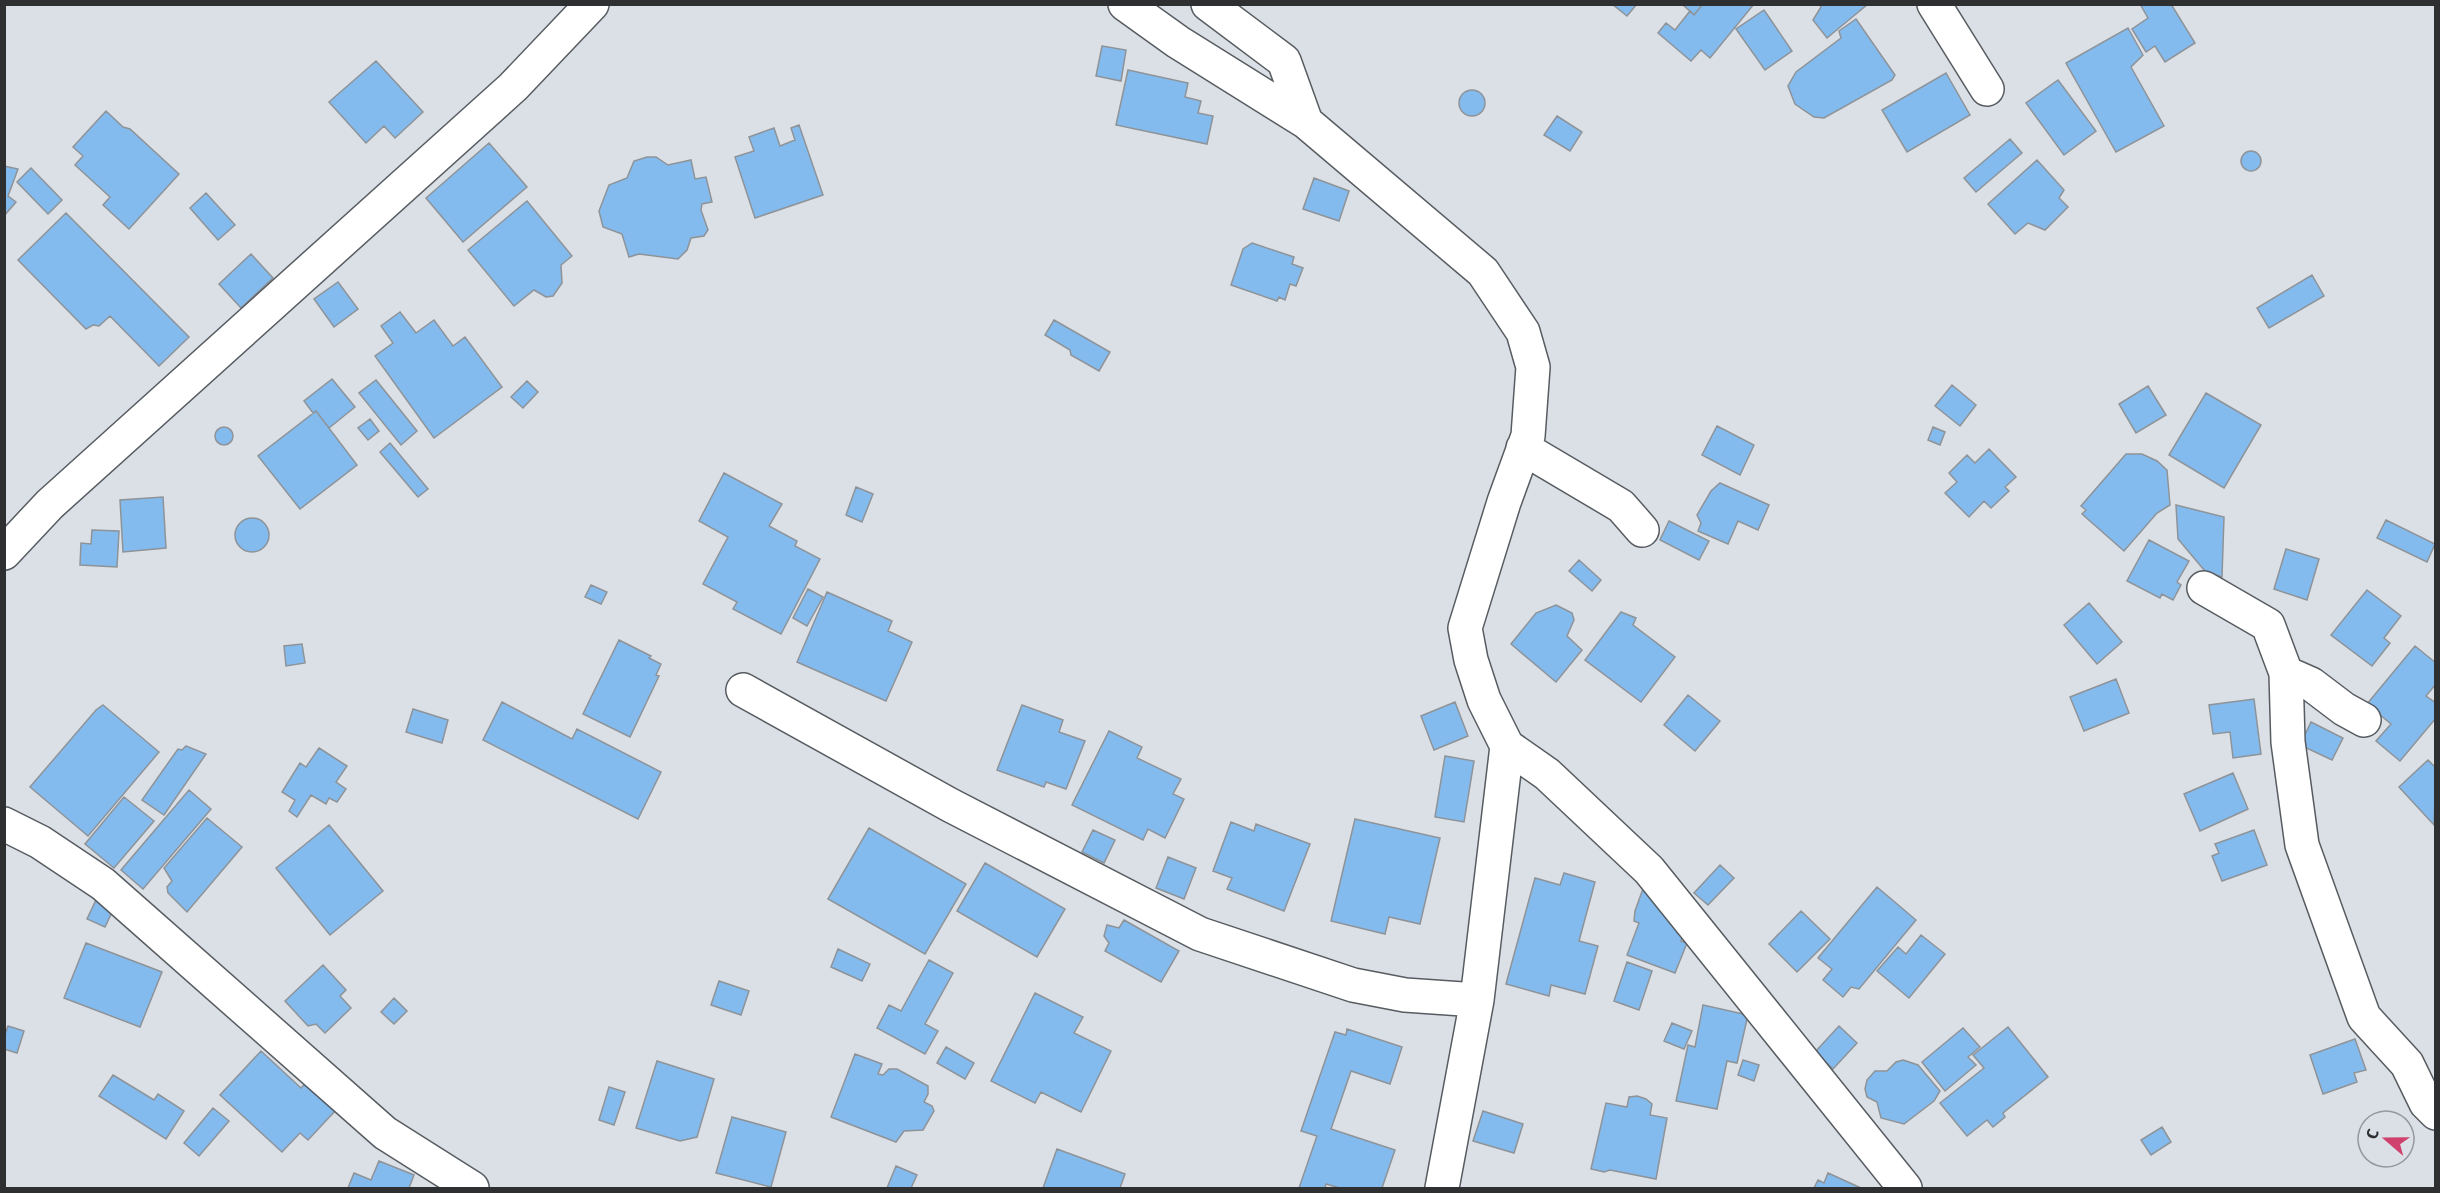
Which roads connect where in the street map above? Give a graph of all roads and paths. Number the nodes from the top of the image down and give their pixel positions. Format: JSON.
{"nodes":[{"id":1,"x":592,"y":4,"type":"edge"},
{"id":2,"x":1125,"y":4,"type":"edge"},
{"id":3,"x":1208,"y":4,"type":"edge"},
{"id":4,"x":1934,"y":4,"type":"edge"},
{"id":5,"x":1987,"y":89,"type":"dead end"},
{"id":6,"x":1306,"y":122,"type":"junction"},
{"id":7,"x":1524,"y":448,"type":"junction"},
{"id":8,"x":1642,"y":530,"type":"dead end"},
{"id":9,"x":4,"y":554,"type":"edge"},
{"id":10,"x":2204,"y":588,"type":"dead end"},
{"id":11,"x":2286,"y":673,"type":"junction"},
{"id":12,"x":742,"y":690,"type":"dead end"},
{"id":13,"x":2364,"y":720,"type":"dead end"},
{"id":14,"x":1507,"y":746,"type":"junction"},
{"id":15,"x":4,"y":824,"type":"edge"},
{"id":16,"x":1477,"y":1000,"type":"junction"},
{"id":17,"x":2436,"y":1113,"type":"edge"},
{"id":18,"x":472,"y":1188,"type":"edge"},
{"id":19,"x":1442,"y":1188,"type":"edge"},
{"id":20,"x":1905,"y":1188,"type":"edge"}],
"edges":[{"from":1,"to":9,"type":"street"},
{"from":2,"to":6,"type":"street"},
{"from":3,"to":6,"type":"street"},
{"from":4,"to":5,"type":"street"},
{"from":6,"to":7,"type":"street"},
{"from":7,"to":8,"type":"street"},
{"from":7,"to":14,"type":"street"},
{"from":10,"to":11,"type":"street"},
{"from":11,"to":13,"type":"street"},
{"from":11,"to":17,"type":"street"},
{"from":12,"to":16,"type":"street"},
{"from":14,"to":16,"type":"street"},
{"from":14,"to":20,"type":"street"},
{"from":15,"to":18,"type":"street"},
{"from":16,"to":19,"type":"street"}]}
